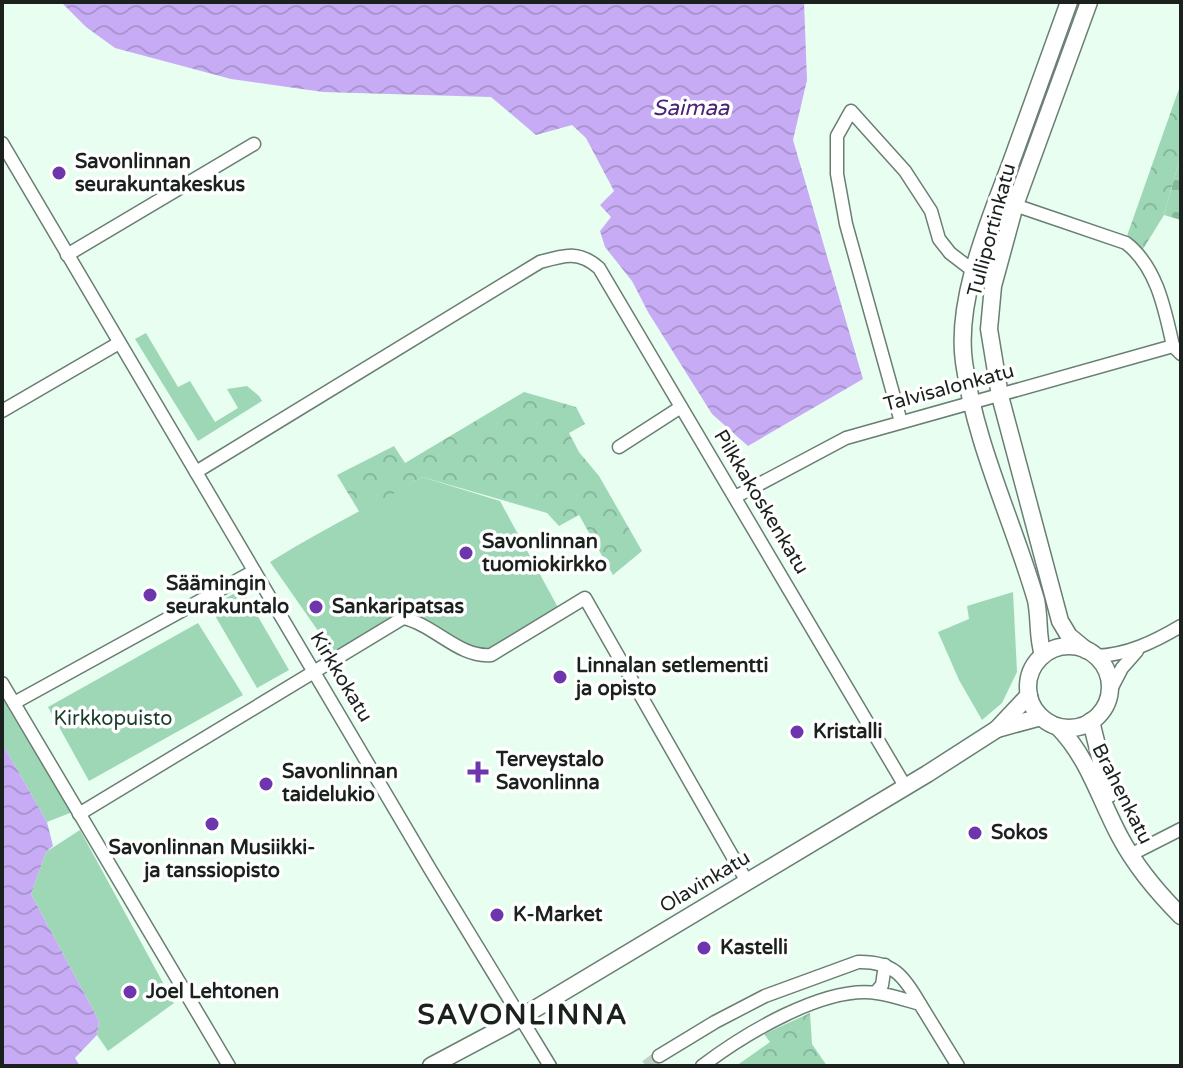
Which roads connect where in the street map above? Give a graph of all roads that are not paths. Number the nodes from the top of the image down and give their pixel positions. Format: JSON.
{"nodes":[{"id":1,"x":1069,"y":2,"type":"edge"},
{"id":2,"x":1089,"y":2,"type":"edge"},
{"id":3,"x":2,"y":143,"type":"edge"},
{"id":4,"x":254,"y":144,"type":"dead end"},
{"id":5,"x":997,"y":199,"type":"junction"},
{"id":6,"x":1015,"y":205,"type":"junction"},
{"id":7,"x":67,"y":255,"type":"junction"},
{"id":8,"x":974,"y":272,"type":"junction"},
{"id":9,"x":993,"y":286,"type":"junction"},
{"id":10,"x":119,"y":343,"type":"junction"},
{"id":11,"x":1177,"y":350,"type":"edge"},
{"id":12,"x":1000,"y":396,"type":"junction"},
{"id":13,"x":970,"y":404,"type":"junction"},
{"id":14,"x":681,"y":407,"type":"junction"},
{"id":15,"x":2,"y":411,"type":"edge"},
{"id":16,"x":901,"y":422,"type":"junction"},
{"id":17,"x":619,"y":447,"type":"dead end"},
{"id":18,"x":196,"y":472,"type":"junction"},
{"id":19,"x":735,"y":497,"type":"junction"},
{"id":20,"x":254,"y":571,"type":"junction"},
{"id":21,"x":1181,"y":626,"type":"edge"},
{"id":22,"x":1142,"y":646,"type":"junction"},
{"id":23,"x":1091,"y":653,"type":"junction"},
{"id":24,"x":1043,"y":655,"type":"junction"},
{"id":25,"x":315,"y":672,"type":"junction"},
{"id":26,"x":2,"y":683,"type":"edge"},
{"id":27,"x":1109,"y":693,"type":"junction"},
{"id":28,"x":1029,"y":695,"type":"junction"},
{"id":29,"x":14,"y":703,"type":"junction"},
{"id":30,"x":1041,"y":717,"type":"junction"},
{"id":31,"x":1091,"y":721,"type":"junction"},
{"id":32,"x":1058,"y":727,"type":"junction"},
{"id":33,"x":997,"y":729,"type":"junction"},
{"id":34,"x":905,"y":786,"type":"junction"},
{"id":35,"x":79,"y":814,"type":"junction"},
{"id":36,"x":1181,"y":829,"type":"edge"},
{"id":37,"x":1134,"y":854,"type":"junction"},
{"id":38,"x":746,"y":880,"type":"junction"},
{"id":39,"x":1181,"y":900,"type":"edge"},
{"id":40,"x":1181,"y":916,"type":"edge"},
{"id":41,"x":885,"y":965,"type":"junction"},
{"id":42,"x":876,"y":992,"type":"junction"},
{"id":43,"x":922,"y":1007,"type":"junction"},
{"id":44,"x":520,"y":1017,"type":"junction"},
{"id":45,"x":659,"y":1056,"type":"tunnel mouth"},
{"id":46,"x":229,"y":1066,"type":"edge"},
{"id":47,"x":431,"y":1066,"type":"edge"},
{"id":48,"x":550,"y":1066,"type":"edge"},
{"id":49,"x":702,"y":1066,"type":"edge"},
{"id":50,"x":958,"y":1066,"type":"edge"}],
"edges":[{"from":1,"to":5,"type":"main road","name":"Tulliportinkatu"},
{"from":2,"to":6,"type":"main road","name":"Tulliportinkatu"},
{"from":3,"to":7,"type":"street","name":"Kirkkokatu"},
{"from":4,"to":7,"type":"street"},
{"from":5,"to":6,"type":"street"},
{"from":5,"to":8,"type":"main road","name":"Tulliportinkatu"},
{"from":6,"to":9,"type":"main road","name":"Tulliportinkatu"},
{"from":6,"to":11,"type":"street"},
{"from":7,"to":10,"type":"street","name":"Kirkkokatu"},
{"from":8,"to":9,"type":"street"},
{"from":8,"to":13,"type":"main road","name":"Tulliportinkatu"},
{"from":8,"to":16,"type":"street"},
{"from":9,"to":12,"type":"main road","name":"Tulliportinkatu"},
{"from":10,"to":15,"type":"street"},
{"from":10,"to":18,"type":"street","name":"Kirkkokatu"},
{"from":11,"to":12,"type":"street","name":"Talvisalonkatu"},
{"from":12,"to":13,"type":"street","name":"Talvisalonkatu"},
{"from":12,"to":23,"type":"main road","name":"Tulliportinkatu"},
{"from":13,"to":16,"type":"street","name":"Talvisalonkatu"},
{"from":13,"to":24,"type":"main road","name":"Tulliportinkatu"},
{"from":14,"to":17,"type":"street"},
{"from":14,"to":18,"type":"street","name":"Pilkkakoskenkatu"},
{"from":14,"to":19,"type":"street","name":"Pilkkakoskenkatu"},
{"from":16,"to":19,"type":"street","name":"Talvisalonkatu"},
{"from":18,"to":20,"type":"street","name":"Kirkkokatu"},
{"from":19,"to":34,"type":"street","name":"Pilkkakoskenkatu"},
{"from":20,"to":25,"type":"street","name":"Kirkkokatu"},
{"from":20,"to":29,"type":"street"},
{"from":21,"to":22,"type":"street"},
{"from":22,"to":23,"type":"street"},
{"from":22,"to":27,"type":"street"},
{"from":23,"to":24,"type":"main road"},
{"from":23,"to":27,"type":"main road"},
{"from":24,"to":28,"type":"main road"},
{"from":25,"to":35,"type":"street"},
{"from":25,"to":38,"type":"street"},
{"from":25,"to":44,"type":"street","name":"Kirkkokatu"},
{"from":26,"to":29,"type":"street"},
{"from":27,"to":31,"type":"main road"},
{"from":28,"to":30,"type":"main road"},
{"from":28,"to":33,"type":"main road","name":"Olavinkatu"},
{"from":29,"to":35,"type":"street"},
{"from":30,"to":32,"type":"main road"},
{"from":30,"to":33,"type":"main road","name":"Olavinkatu"},
{"from":31,"to":32,"type":"main road"},
{"from":31,"to":37,"type":"main road","name":"Brahenkatu"},
{"from":32,"to":37,"type":"main road","name":"Brahenkatu"},
{"from":33,"to":34,"type":"main road","name":"Olavinkatu"},
{"from":34,"to":38,"type":"main road","name":"Olavinkatu"},
{"from":35,"to":46,"type":"street"},
{"from":36,"to":37,"type":"street"},
{"from":37,"to":39,"type":"main road","name":"Brahenkatu"},
{"from":37,"to":40,"type":"main road","name":"Brahenkatu"},
{"from":38,"to":44,"type":"main road","name":"Olavinkatu"},
{"from":41,"to":42,"type":"street"},
{"from":41,"to":43,"type":"street"},
{"from":41,"to":45,"type":"street"},
{"from":42,"to":43,"type":"street"},
{"from":42,"to":49,"type":"street"},
{"from":43,"to":50,"type":"street"},
{"from":44,"to":47,"type":"main road","name":"Olavinkatu"},
{"from":44,"to":48,"type":"street","name":"Kirkkokatu"}]}
